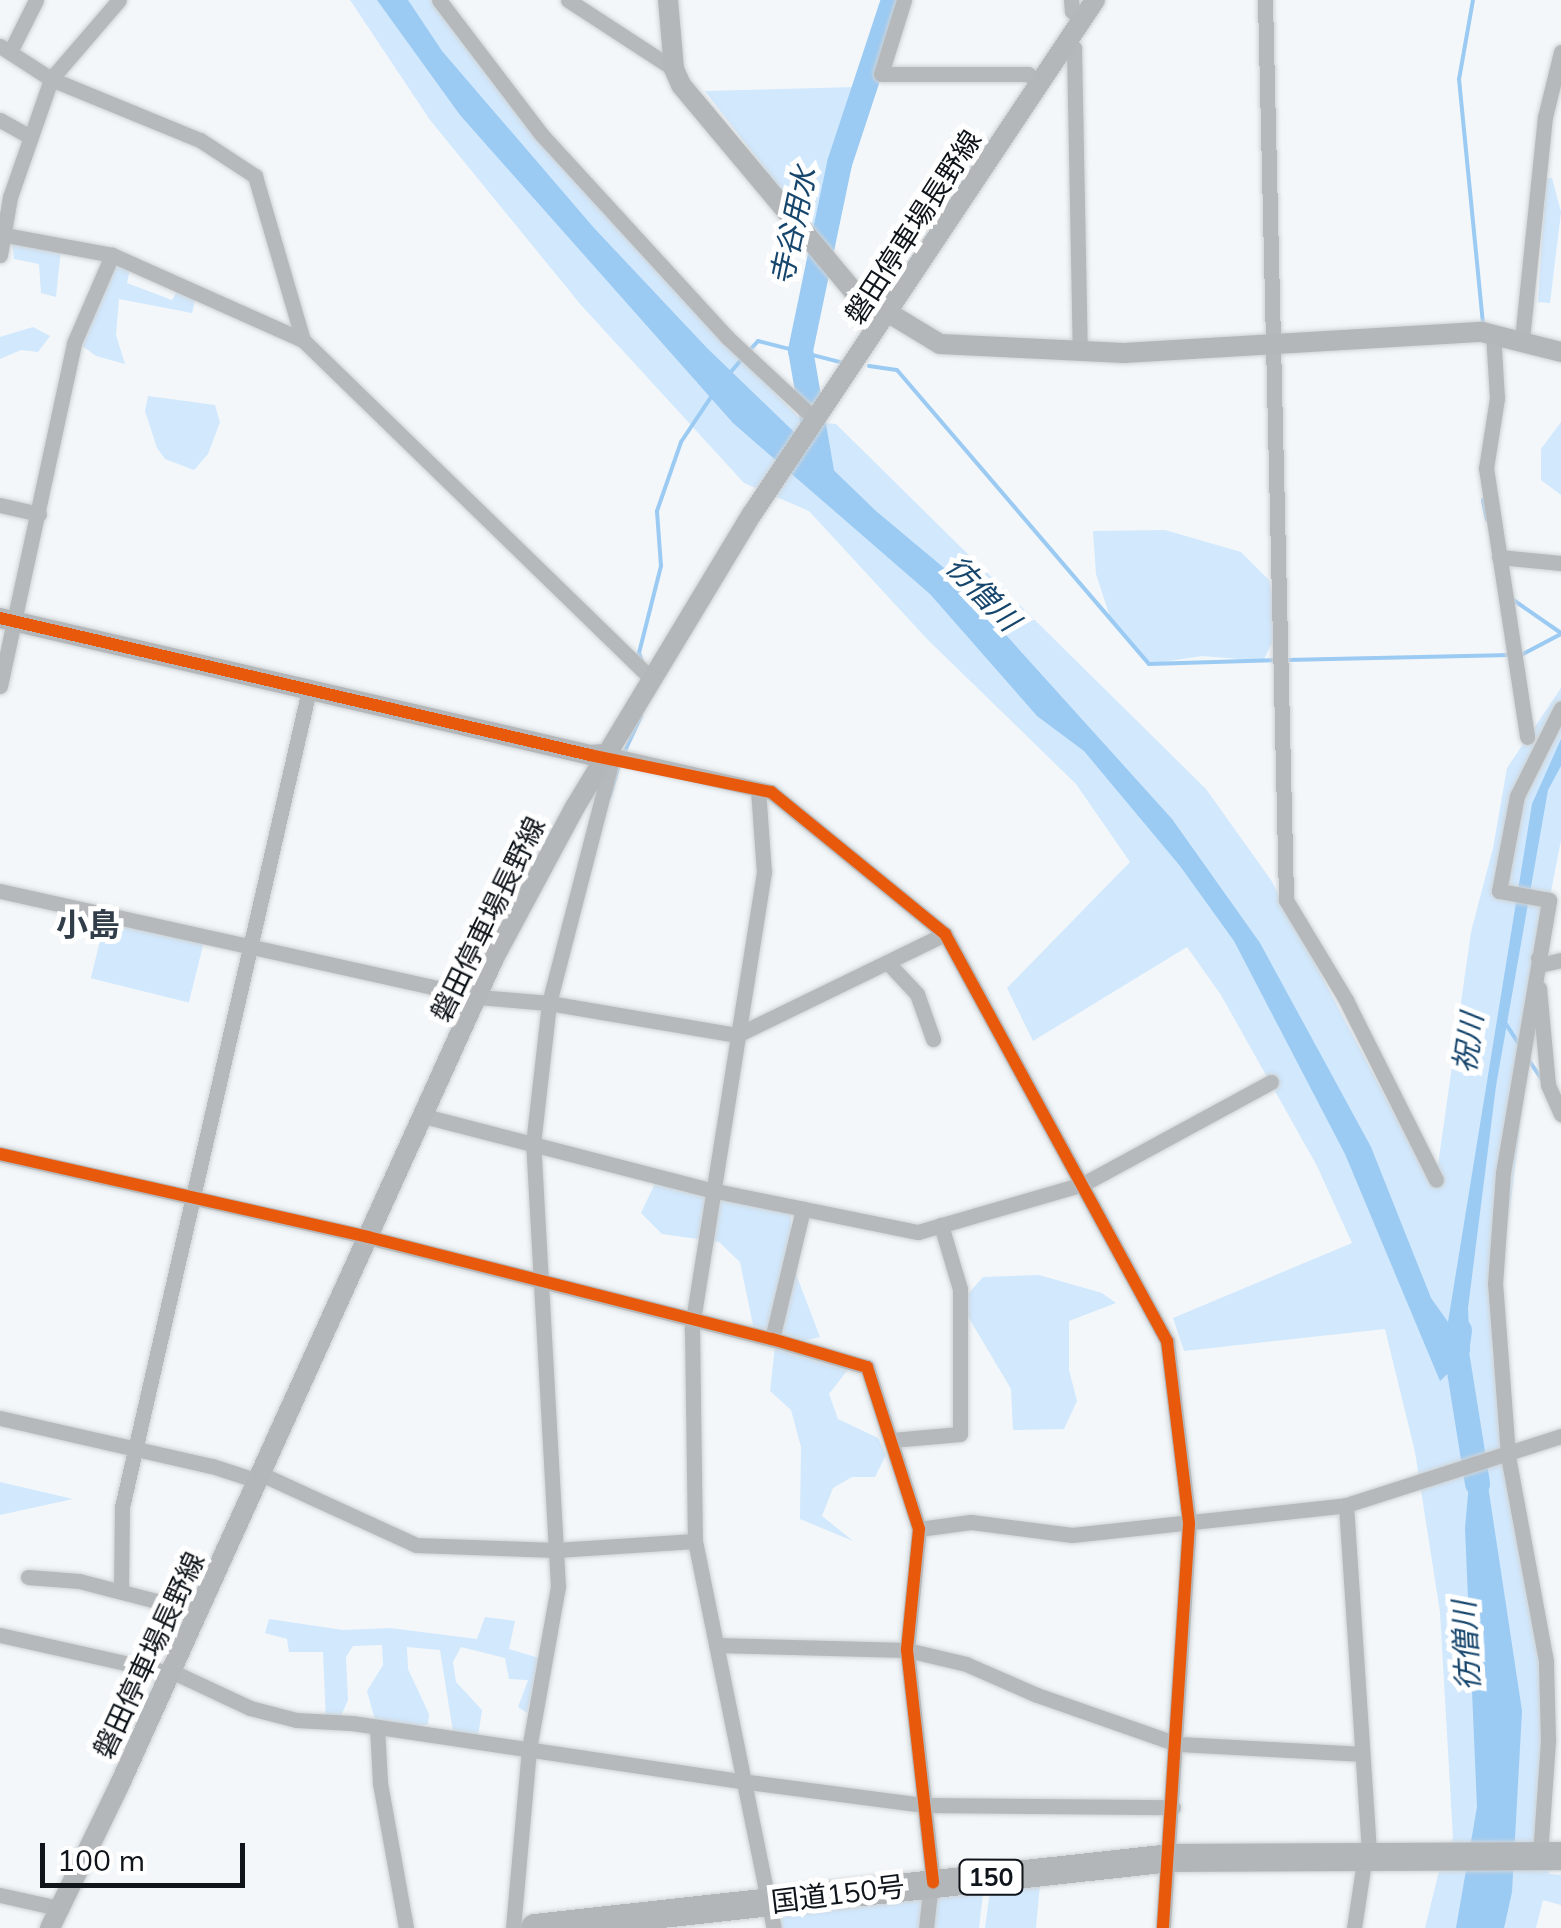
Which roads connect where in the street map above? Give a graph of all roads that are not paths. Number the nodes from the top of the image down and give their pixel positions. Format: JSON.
{"nodes":[{"id":1,"x":36,"y":0,"type":"edge"},
{"id":2,"x":119,"y":0,"type":"edge"},
{"id":3,"x":439,"y":0,"type":"edge"},
{"id":4,"x":568,"y":0,"type":"edge"},
{"id":5,"x":668,"y":0,"type":"edge"},
{"id":6,"x":904,"y":0,"type":"edge"},
{"id":7,"x":1072,"y":0,"type":"edge"},
{"id":8,"x":1095,"y":0,"type":"edge"},
{"id":9,"x":1266,"y":0,"type":"edge"},
{"id":10,"x":1082,"y":20,"type":"junction"},
{"id":11,"x":1067,"y":42,"type":"junction"},
{"id":12,"x":3,"y":49,"type":"edge"},
{"id":13,"x":1561,"y":52,"type":"edge"},
{"id":14,"x":674,"y":69,"type":"junction"},
{"id":15,"x":51,"y":79,"type":"junction"},
{"id":16,"x":1040,"y":84,"type":"junction"},
{"id":17,"x":0,"y":120,"type":"edge"},
{"id":18,"x":31,"y":137,"type":"junction"},
{"id":19,"x":1542,"y":146,"type":"junction"},
{"id":20,"x":1561,"y":151,"type":"edge"},
{"id":21,"x":1,"y":234,"type":"edge"},
{"id":22,"x":0,"y":255,"type":"edge"},
{"id":23,"x":112,"y":256,"type":"junction"},
{"id":24,"x":889,"y":315,"type":"junction"},
{"id":25,"x":1493,"y":334,"type":"junction"},
{"id":26,"x":1522,"y":339,"type":"junction"},
{"id":27,"x":303,"y":340,"type":"junction"},
{"id":28,"x":1272,"y":346,"type":"junction"},
{"id":29,"x":1080,"y":352,"type":"junction"},
{"id":30,"x":1561,"y":352,"type":"edge"},
{"id":31,"x":816,"y":420,"type":"junction"},
{"id":32,"x":0,"y":505,"type":"edge"},
{"id":33,"x":38,"y":514,"type":"junction"},
{"id":34,"x":1499,"y":557,"type":"junction"},
{"id":35,"x":1561,"y":563,"type":"edge"},
{"id":36,"x":8,"y":620,"type":"edge"},
{"id":37,"x":650,"y":678,"type":"junction"},
{"id":38,"x":0,"y":686,"type":"edge"},
{"id":39,"x":309,"y":690,"type":"junction"},
{"id":40,"x":1561,"y":708,"type":"edge"},
{"id":41,"x":1526,"y":737,"type":"dead end"},
{"id":42,"x":609,"y":755,"type":"junction"},
{"id":43,"x":758,"y":789,"type":"junction"},
{"id":44,"x":0,"y":891,"type":"edge"},
{"id":45,"x":946,"y":934,"type":"junction"},
{"id":46,"x":250,"y":947,"type":"junction"},
{"id":47,"x":1561,"y":960,"type":"edge"},
{"id":48,"x":1537,"y":961,"type":"junction"},
{"id":49,"x":889,"y":964,"type":"junction"},
{"id":50,"x":478,"y":996,"type":"junction"},
{"id":51,"x":549,"y":1003,"type":"junction"},
{"id":52,"x":737,"y":1034,"type":"junction"},
{"id":53,"x":933,"y":1039,"type":"dead end"},
{"id":54,"x":1554,"y":1076,"type":"edge"},
{"id":55,"x":1270,"y":1082,"type":"dead end"},
{"id":56,"x":1561,"y":1114,"type":"edge"},
{"id":57,"x":424,"y":1116,"type":"junction"},
{"id":58,"x":532,"y":1144,"type":"junction"},
{"id":59,"x":0,"y":1154,"type":"edge"},
{"id":60,"x":1436,"y":1180,"type":"dead end"},
{"id":61,"x":1083,"y":1184,"type":"junction"},
{"id":62,"x":711,"y":1190,"type":"junction"},
{"id":63,"x":192,"y":1198,"type":"junction"},
{"id":64,"x":803,"y":1209,"type":"junction"},
{"id":65,"x":941,"y":1226,"type":"junction"},
{"id":66,"x":368,"y":1238,"type":"junction"},
{"id":67,"x":536,"y":1282,"type":"junction"},
{"id":68,"x":692,"y":1320,"type":"junction"},
{"id":69,"x":772,"y":1339,"type":"junction"},
{"id":70,"x":0,"y":1418,"type":"edge"},
{"id":71,"x":1561,"y":1436,"type":"edge"},
{"id":72,"x":892,"y":1440,"type":"junction"},
{"id":73,"x":135,"y":1448,"type":"junction"},
{"id":74,"x":1508,"y":1456,"type":"junction"},
{"id":75,"x":260,"y":1478,"type":"junction"},
{"id":76,"x":1346,"y":1506,"type":"junction"},
{"id":77,"x":1188,"y":1524,"type":"junction"},
{"id":78,"x":919,"y":1529,"type":"junction"},
{"id":79,"x":695,"y":1541,"type":"junction"},
{"id":80,"x":556,"y":1553,"type":"junction"},
{"id":81,"x":28,"y":1577,"type":"dead end"},
{"id":82,"x":121,"y":1590,"type":"junction"},
{"id":83,"x":199,"y":1612,"type":"junction"},
{"id":84,"x":0,"y":1636,"type":"edge"},
{"id":85,"x":716,"y":1644,"type":"junction"},
{"id":86,"x":907,"y":1650,"type":"junction"},
{"id":87,"x":170,"y":1672,"type":"junction"},
{"id":88,"x":377,"y":1727,"type":"junction"},
{"id":89,"x":1177,"y":1744,"type":"junction"},
{"id":90,"x":529,"y":1749,"type":"junction"},
{"id":91,"x":1362,"y":1754,"type":"junction"},
{"id":92,"x":739,"y":1781,"type":"junction"},
{"id":93,"x":924,"y":1805,"type":"junction"},
{"id":94,"x":1173,"y":1807,"type":"junction"},
{"id":95,"x":1367,"y":1855,"type":"junction"},
{"id":96,"x":1551,"y":1856,"type":"edge"},
{"id":97,"x":1171,"y":1858,"type":"junction"},
{"id":98,"x":932,"y":1883,"type":"junction"},
{"id":99,"x":0,"y":1894,"type":"edge"},
{"id":100,"x":58,"y":1908,"type":"junction"},
{"id":101,"x":771,"y":1915,"type":"edge"},
{"id":102,"x":50,"y":1928,"type":"edge"},
{"id":103,"x":406,"y":1928,"type":"edge"},
{"id":104,"x":513,"y":1928,"type":"edge"},
{"id":105,"x":535,"y":1928,"type":"edge"},
{"id":106,"x":926,"y":1928,"type":"edge"},
{"id":107,"x":1163,"y":1928,"type":"edge"},
{"id":108,"x":1354,"y":1928,"type":"edge"}],
"edges":[{"from":1,"to":12,"type":"street"},
{"from":2,"to":15,"type":"street"},
{"from":3,"to":31,"type":"street"},
{"from":4,"to":14,"type":"street"},
{"from":5,"to":14,"type":"main road"},
{"from":6,"to":16,"type":"street"},
{"from":7,"to":10,"type":"street"},
{"from":8,"to":10,"type":"main road","name":"磐田停車場長野線"},
{"from":9,"to":28,"type":"street"},
{"from":10,"to":11,"type":"main road","name":"磐田停車場長野線"},
{"from":11,"to":16,"type":"main road","name":"磐田停車場長野線"},
{"from":11,"to":29,"type":"street"},
{"from":12,"to":15,"type":"street"},
{"from":13,"to":19,"type":"street"},
{"from":14,"to":24,"type":"main road"},
{"from":15,"to":18,"type":"street"},
{"from":15,"to":27,"type":"street"},
{"from":16,"to":24,"type":"main road","name":"磐田停車場長野線"},
{"from":17,"to":18,"type":"street"},
{"from":18,"to":21,"type":"street"},
{"from":19,"to":20,"type":"street"},
{"from":19,"to":26,"type":"street"},
{"from":21,"to":22,"type":"street"},
{"from":21,"to":23,"type":"street"},
{"from":23,"to":27,"type":"street"},
{"from":23,"to":33,"type":"street"},
{"from":24,"to":29,"type":"main road"},
{"from":24,"to":31,"type":"main road","name":"磐田停車場長野線"},
{"from":25,"to":26,"type":"main road"},
{"from":25,"to":28,"type":"main road"},
{"from":25,"to":34,"type":"street"},
{"from":26,"to":30,"type":"main road"},
{"from":27,"to":37,"type":"street"},
{"from":28,"to":29,"type":"main road"},
{"from":28,"to":60,"type":"street"},
{"from":31,"to":37,"type":"main road","name":"磐田停車場長野線"},
{"from":32,"to":33,"type":"street"},
{"from":33,"to":36,"type":"street"},
{"from":34,"to":35,"type":"street"},
{"from":34,"to":41,"type":"street"},
{"from":36,"to":38,"type":"street"},
{"from":36,"to":39,"type":"main road"},
{"from":37,"to":42,"type":"main road","name":"磐田停車場長野線"},
{"from":39,"to":42,"type":"main road"},
{"from":39,"to":46,"type":"street"},
{"from":40,"to":48,"type":"street"},
{"from":42,"to":43,"type":"street"},
{"from":42,"to":50,"type":"main road","name":"磐田停車場長野線"},
{"from":42,"to":51,"type":"street"},
{"from":43,"to":45,"type":"street"},
{"from":43,"to":52,"type":"street"},
{"from":44,"to":46,"type":"street"},
{"from":45,"to":49,"type":"street"},
{"from":45,"to":61,"type":"street"},
{"from":46,"to":50,"type":"street"},
{"from":46,"to":63,"type":"street"},
{"from":47,"to":48,"type":"street"},
{"from":48,"to":54,"type":"street"},
{"from":48,"to":74,"type":"street"},
{"from":49,"to":52,"type":"street"},
{"from":49,"to":53,"type":"street"},
{"from":50,"to":51,"type":"street"},
{"from":50,"to":57,"type":"main road","name":"磐田停車場長野線"},
{"from":51,"to":52,"type":"street"},
{"from":51,"to":58,"type":"street"},
{"from":52,"to":62,"type":"street"},
{"from":54,"to":56,"type":"street"},
{"from":55,"to":61,"type":"street"},
{"from":57,"to":58,"type":"street"},
{"from":57,"to":66,"type":"main road","name":"磐田停車場長野線"},
{"from":58,"to":62,"type":"street"},
{"from":58,"to":67,"type":"street"},
{"from":59,"to":63,"type":"street"},
{"from":61,"to":65,"type":"street"},
{"from":61,"to":77,"type":"street"},
{"from":62,"to":64,"type":"street"},
{"from":62,"to":68,"type":"street"},
{"from":63,"to":66,"type":"street"},
{"from":63,"to":73,"type":"street"},
{"from":64,"to":65,"type":"street"},
{"from":64,"to":69,"type":"street"},
{"from":65,"to":72,"type":"street"},
{"from":66,"to":67,"type":"street"},
{"from":66,"to":75,"type":"main road","name":"磐田停車場長野線"},
{"from":67,"to":68,"type":"street"},
{"from":67,"to":80,"type":"street"},
{"from":68,"to":69,"type":"street"},
{"from":68,"to":79,"type":"street"},
{"from":69,"to":72,"type":"street"},
{"from":70,"to":73,"type":"street"},
{"from":71,"to":74,"type":"street"},
{"from":72,"to":78,"type":"street"},
{"from":73,"to":75,"type":"street"},
{"from":73,"to":82,"type":"street"},
{"from":74,"to":76,"type":"street"},
{"from":74,"to":96,"type":"street"},
{"from":75,"to":80,"type":"street"},
{"from":75,"to":83,"type":"main road","name":"磐田停車場長野線"},
{"from":76,"to":77,"type":"street"},
{"from":76,"to":91,"type":"street"},
{"from":77,"to":78,"type":"street"},
{"from":77,"to":89,"type":"street"},
{"from":78,"to":86,"type":"street"},
{"from":79,"to":80,"type":"street"},
{"from":79,"to":85,"type":"street"},
{"from":80,"to":90,"type":"street"},
{"from":81,"to":82,"type":"street"},
{"from":82,"to":83,"type":"street"},
{"from":83,"to":87,"type":"main road","name":"磐田停車場長野線"},
{"from":84,"to":87,"type":"street"},
{"from":85,"to":86,"type":"street"},
{"from":85,"to":92,"type":"street"},
{"from":86,"to":89,"type":"street"},
{"from":86,"to":93,"type":"street"},
{"from":87,"to":88,"type":"street"},
{"from":87,"to":100,"type":"main road","name":"磐田停車場長野線"},
{"from":88,"to":90,"type":"street"},
{"from":88,"to":103,"type":"street"},
{"from":89,"to":91,"type":"street"},
{"from":89,"to":94,"type":"street"},
{"from":90,"to":92,"type":"street"},
{"from":90,"to":104,"type":"street"},
{"from":91,"to":95,"type":"street"},
{"from":92,"to":93,"type":"street"},
{"from":92,"to":101,"type":"street"},
{"from":93,"to":94,"type":"street"},
{"from":93,"to":98,"type":"street"},
{"from":94,"to":97,"type":"street"},
{"from":95,"to":96,"type":"highway","name":"国道150号","number":"150"},
{"from":95,"to":97,"type":"highway","name":"国道150号","number":"150"},
{"from":95,"to":108,"type":"street"},
{"from":97,"to":98,"type":"highway","name":"国道150号","number":"150"},
{"from":97,"to":107,"type":"street"},
{"from":98,"to":101,"type":"highway","name":"国道150号","number":"150"},
{"from":98,"to":106,"type":"street"},
{"from":99,"to":100,"type":"street"},
{"from":100,"to":102,"type":"main road","name":"磐田停車場長野線"},
{"from":101,"to":105,"type":"highway","name":"国道150号","number":"150"}]}
